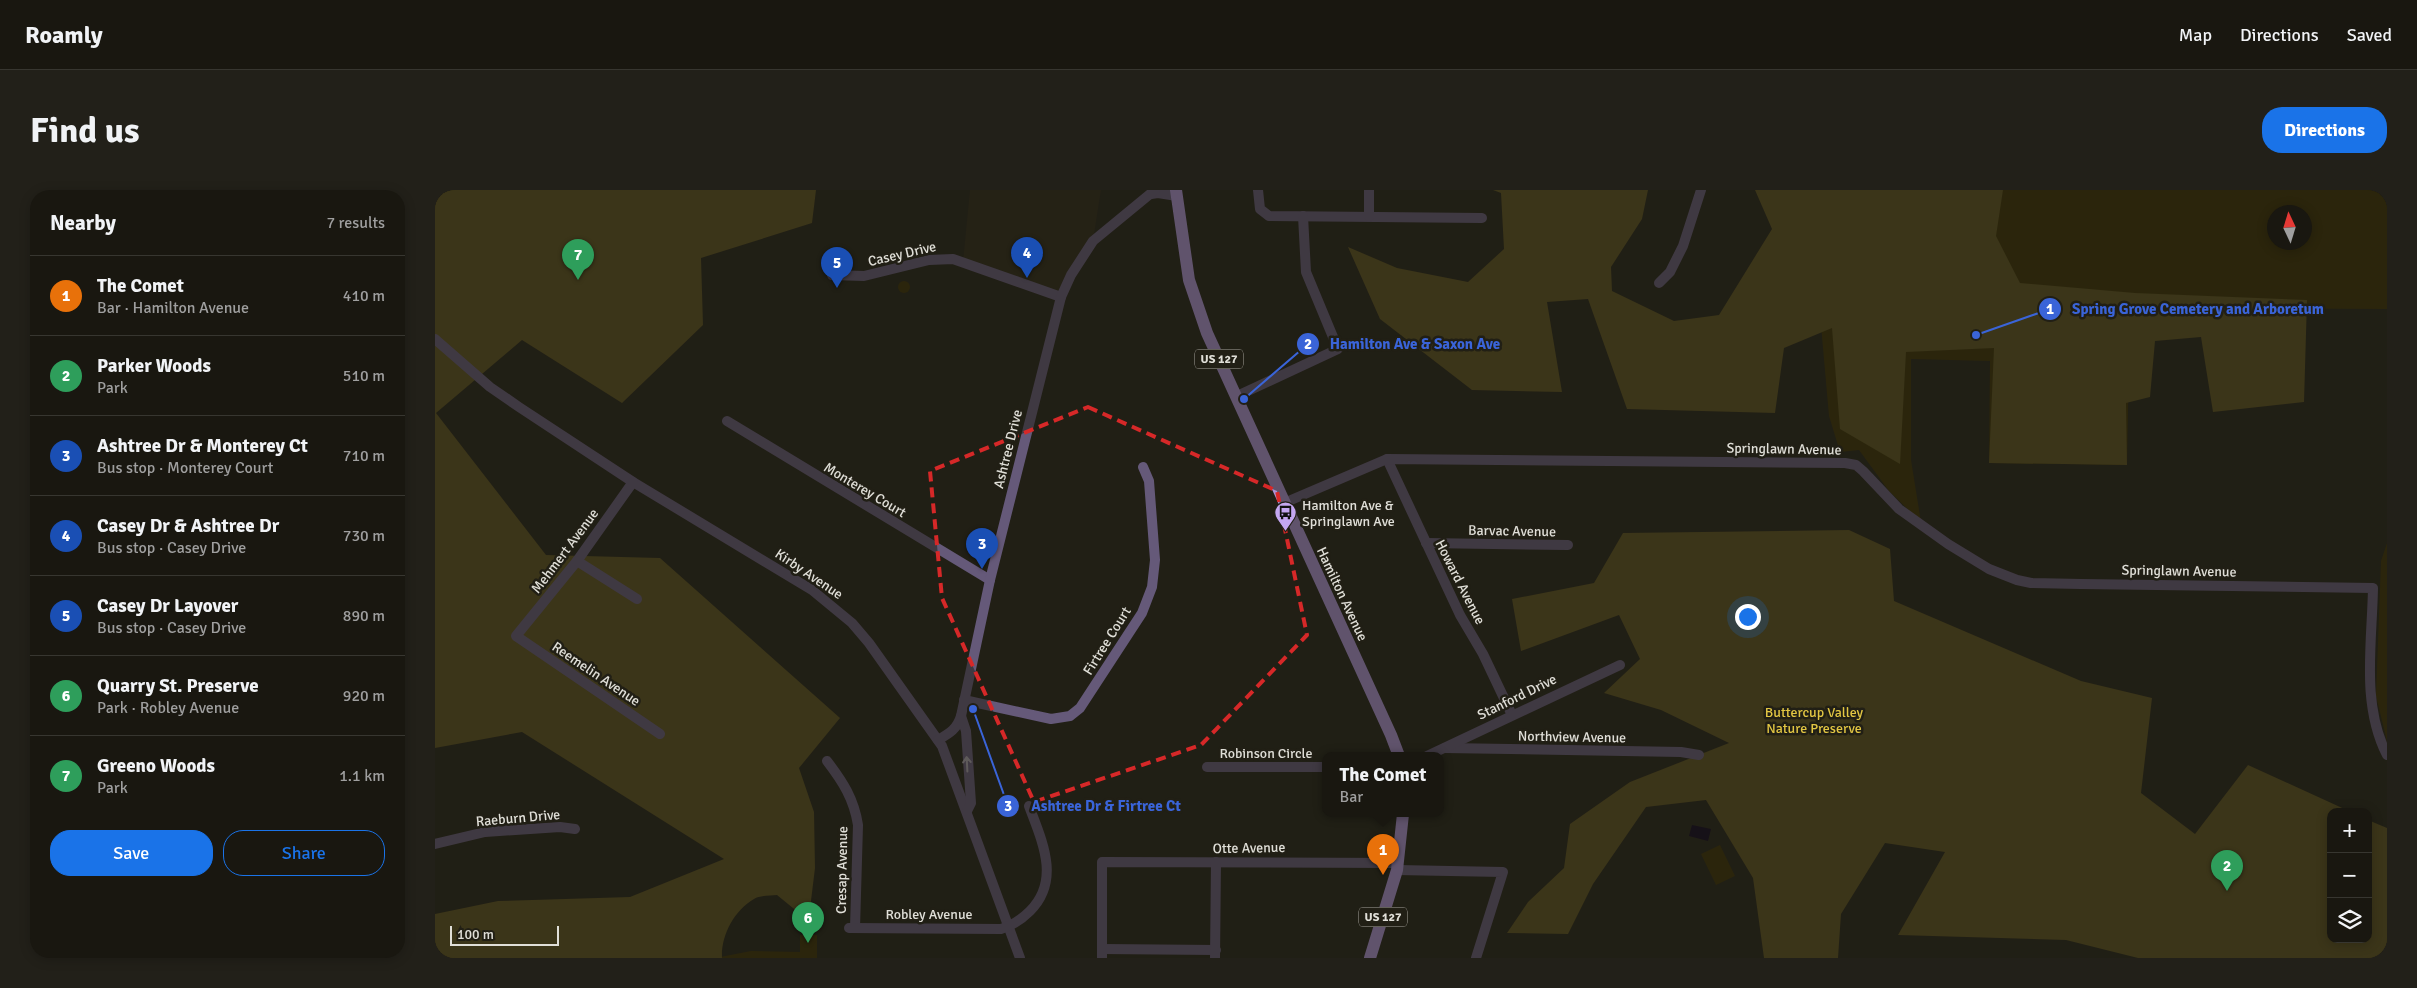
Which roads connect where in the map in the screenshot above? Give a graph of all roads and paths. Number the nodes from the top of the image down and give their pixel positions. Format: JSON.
{"nodes":[{"id":1,"x":1258,"y":190,"type":"edge"},
{"id":2,"x":1369,"y":190,"type":"edge"},
{"id":3,"x":1701,"y":190,"type":"edge"},
{"id":4,"x":1153,"y":192,"type":"edge"},
{"id":5,"x":1176,"y":193,"type":"edge"},
{"id":6,"x":1303,"y":216,"type":"junction"},
{"id":7,"x":1369,"y":216,"type":"junction"},
{"id":8,"x":1482,"y":218,"type":"dead end"},
{"id":9,"x":832,"y":275,"type":"dead end"},
{"id":10,"x":1659,"y":283,"type":"dead end"},
{"id":11,"x":1061,"y":297,"type":"junction"},
{"id":12,"x":435,"y":339,"type":"edge"},
{"id":13,"x":1237,"y":396,"type":"junction"},
{"id":14,"x":727,"y":421,"type":"dead end"},
{"id":15,"x":1387,"y":459,"type":"junction"},
{"id":16,"x":1143,"y":467,"type":"dead end"},
{"id":17,"x":633,"y":482,"type":"junction"},
{"id":18,"x":1283,"y":503,"type":"junction"},
{"id":19,"x":1426,"y":544,"type":"junction"},
{"id":20,"x":1568,"y":545,"type":"dead end"},
{"id":21,"x":577,"y":561,"type":"junction"},
{"id":22,"x":990,"y":580,"type":"junction"},
{"id":23,"x":637,"y":599,"type":"dead end"},
{"id":24,"x":516,"y":636,"type":"joint"},
{"id":25,"x":1620,"y":664,"type":"dead end"},
{"id":26,"x":964,"y":700,"type":"junction"},
{"id":27,"x":1512,"y":715,"type":"junction"},
{"id":28,"x":961,"y":716,"type":"junction"},
{"id":29,"x":660,"y":734,"type":"dead end"},
{"id":30,"x":938,"y":740,"type":"junction"},
{"id":31,"x":1445,"y":748,"type":"junction"},
{"id":32,"x":1397,"y":752,"type":"edge"},
{"id":33,"x":1436,"y":752,"type":"edge"},
{"id":34,"x":1699,"y":755,"type":"dead end"},
{"id":35,"x":2387,"y":755,"type":"edge"},
{"id":36,"x":827,"y":761,"type":"dead end"},
{"id":37,"x":1207,"y":767,"type":"dead end"},
{"id":38,"x":1322,"y":767,"type":"edge"},
{"id":39,"x":1029,"y":806,"type":"dead end"},
{"id":40,"x":967,"y":811,"type":"junction"},
{"id":41,"x":1403,"y":817,"type":"edge"},
{"id":42,"x":575,"y":829,"type":"dead end"},
{"id":43,"x":435,"y":844,"type":"edge"},
{"id":44,"x":1216,"y":862,"type":"junction"},
{"id":45,"x":1397,"y":866,"type":"junction"},
{"id":46,"x":1009,"y":926,"type":"junction"},
{"id":47,"x":852,"y":928,"type":"joint"},
{"id":48,"x":1102,"y":954,"type":"edge"},
{"id":49,"x":1215,"y":954,"type":"edge"},
{"id":50,"x":1020,"y":958,"type":"edge"},
{"id":51,"x":1370,"y":958,"type":"edge"},
{"id":52,"x":1476,"y":958,"type":"edge"}],
"edges":[{"from":1,"to":6,"type":"street"},
{"from":2,"to":7,"type":"street"},
{"from":3,"to":10,"type":"street"},
{"from":4,"to":5,"type":"street"},
{"from":4,"to":11,"type":"street","name":"Ashtree Drive"},
{"from":5,"to":13,"type":"main road","name":"Hamilton Avenue","number":"US 127"},
{"from":6,"to":7,"type":"street"},
{"from":6,"to":13,"type":"street"},
{"from":7,"to":8,"type":"street"},
{"from":9,"to":11,"type":"street","name":"Casey Drive"},
{"from":11,"to":22,"type":"street","name":"Ashtree Drive"},
{"from":12,"to":17,"type":"street","name":"Kirby Avenue"},
{"from":13,"to":18,"type":"main road","name":"Hamilton Avenue","number":"US 127"},
{"from":14,"to":22,"type":"street","name":"Monterey Court"},
{"from":15,"to":18,"type":"street","name":"Springlawn Avenue"},
{"from":15,"to":19,"type":"street","name":"Howard Avenue"},
{"from":15,"to":35,"type":"street","name":"Springlawn Avenue"},
{"from":16,"to":26,"type":"street","name":"Firtree Court"},
{"from":17,"to":21,"type":"street","name":"Mehmert Avenue"},
{"from":17,"to":30,"type":"street","name":"Kirby Avenue"},
{"from":18,"to":32,"type":"main road","name":"Hamilton Avenue","number":"US 127"},
{"from":19,"to":20,"type":"street","name":"Barvac Avenue"},
{"from":19,"to":27,"type":"street","name":"Howard Avenue"},
{"from":21,"to":23,"type":"street"},
{"from":21,"to":24,"type":"street","name":"Mehmert Avenue"},
{"from":22,"to":26,"type":"street","name":"Ashtree Drive"},
{"from":24,"to":29,"type":"street","name":"Reemelin Avenue"},
{"from":25,"to":27,"type":"street","name":"Stanford Drive"},
{"from":26,"to":28,"type":"street","name":"Ashtree Drive"},
{"from":27,"to":31,"type":"street","name":"Stanford Drive"},
{"from":28,"to":30,"type":"street","name":"Ashtree Drive"},
{"from":40,"to":28,"type":"street","one_way":true},
{"from":30,"to":40,"type":"street","name":"Kirby Avenue"},
{"from":31,"to":33,"type":"street","name":"Stanford Drive"},
{"from":31,"to":34,"type":"street","name":"Northview Avenue"},
{"from":36,"to":47,"type":"street","name":"Cresap Avenue"},
{"from":37,"to":38,"type":"street","name":"Robinson Circle"},
{"from":39,"to":46,"type":"street"},
{"from":40,"to":46,"type":"street","name":"Kirby Avenue"},
{"from":41,"to":45,"type":"main road","number":"US 127"},
{"from":42,"to":43,"type":"street","name":"Raeburn Drive"},
{"from":44,"to":45,"type":"street","name":"Otte Avenue"},
{"from":44,"to":48,"type":"street","name":"Otte Avenue"},
{"from":44,"to":49,"type":"street"},
{"from":45,"to":51,"type":"main road","number":"US 127"},
{"from":45,"to":52,"type":"street","name":"Otte Avenue"},
{"from":46,"to":47,"type":"street","name":"Robley Avenue"},
{"from":46,"to":50,"type":"street","name":"Kirby Avenue"},
{"from":48,"to":49,"type":"street"}]}
